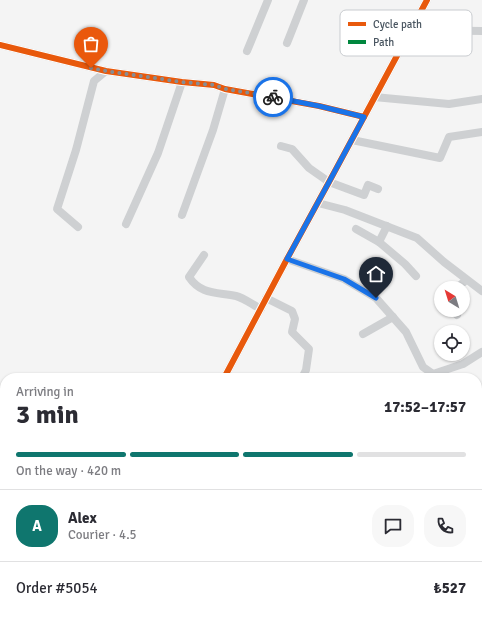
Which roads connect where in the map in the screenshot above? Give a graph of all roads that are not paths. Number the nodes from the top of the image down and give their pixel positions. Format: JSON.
{"nodes":[{"id":1,"x":268,"y":0,"type":"edge"},
{"id":2,"x":304,"y":0,"type":"edge"},
{"id":3,"x":427,"y":0,"type":"edge"},
{"id":4,"x":422,"y":10,"type":"edge"},
{"id":5,"x":472,"y":32,"type":"edge"},
{"id":6,"x":482,"y":32,"type":"edge"},
{"id":7,"x":287,"y":43,"type":"dead end"},
{"id":8,"x":0,"y":45,"type":"edge"},
{"id":9,"x":247,"y":51,"type":"dead end"},
{"id":10,"x":397,"y":56,"type":"edge"},
{"id":11,"x":106,"y":71,"type":"junction"},
{"id":12,"x":182,"y":82,"type":"junction"},
{"id":13,"x":226,"y":89,"type":"junction"},
{"id":14,"x":374,"y":97,"type":"junction"},
{"id":15,"x":482,"y":99,"type":"edge"},
{"id":16,"x":364,"y":117,"type":"junction"},
{"id":17,"x":482,"y":132,"type":"edge"},
{"id":18,"x":352,"y":140,"type":"junction"},
{"id":19,"x":281,"y":146,"type":"dead end"},
{"id":20,"x":329,"y":182,"type":"junction"},
{"id":21,"x":378,"y":189,"type":"dead end"},
{"id":22,"x":318,"y":203,"type":"junction"},
{"id":23,"x":182,"y":215,"type":"dead end"},
{"id":24,"x":126,"y":224,"type":"dead end"},
{"id":25,"x":387,"y":226,"type":"junction"},
{"id":26,"x":78,"y":227,"type":"dead end"},
{"id":27,"x":356,"y":229,"type":"dead end"},
{"id":28,"x":379,"y":242,"type":"junction"},
{"id":29,"x":204,"y":255,"type":"dead end"},
{"id":30,"x":287,"y":259,"type":"junction"},
{"id":31,"x":416,"y":276,"type":"dead end"},
{"id":32,"x":466,"y":280,"type":"joint"},
{"id":33,"x":482,"y":291,"type":"edge"},
{"id":34,"x":266,"y":298,"type":"junction"},
{"id":35,"x":261,"y":309,"type":"junction"},
{"id":36,"x":393,"y":317,"type":"junction"},
{"id":37,"x":363,"y":334,"type":"dead end"},
{"id":38,"x":482,"y":352,"type":"edge"},
{"id":39,"x":228,"y":373,"type":"edge"},
{"id":40,"x":304,"y":373,"type":"edge"},
{"id":41,"x":428,"y":373,"type":"edge"},
{"id":42,"x":439,"y":373,"type":"edge"}],
"edges":[{"from":1,"to":9,"type":"street"},
{"from":2,"to":7,"type":"street"},
{"from":3,"to":4,"type":"street"},
{"from":5,"to":6,"type":"street"},
{"from":8,"to":11,"type":"street"},
{"from":10,"to":14,"type":"street"},
{"from":11,"to":12,"type":"street"},
{"from":11,"to":26,"type":"street"},
{"from":12,"to":13,"type":"street"},
{"from":12,"to":24,"type":"street"},
{"from":13,"to":16,"type":"street"},
{"from":13,"to":23,"type":"street"},
{"from":14,"to":15,"type":"street"},
{"from":14,"to":16,"type":"street"},
{"from":16,"to":18,"type":"street"},
{"from":17,"to":18,"type":"street"},
{"from":18,"to":20,"type":"street"},
{"from":19,"to":20,"type":"street"},
{"from":20,"to":21,"type":"street"},
{"from":20,"to":22,"type":"street"},
{"from":22,"to":25,"type":"street"},
{"from":22,"to":30,"type":"street"},
{"from":25,"to":28,"type":"street"},
{"from":25,"to":32,"type":"street"},
{"from":27,"to":28,"type":"street"},
{"from":28,"to":31,"type":"street"},
{"from":29,"to":35,"type":"street"},
{"from":30,"to":34,"type":"street"},
{"from":30,"to":36,"type":"street"},
{"from":32,"to":33,"type":"street"},
{"from":34,"to":35,"type":"street"},
{"from":34,"to":40,"type":"street"},
{"from":35,"to":39,"type":"street"},
{"from":36,"to":37,"type":"street"},
{"from":36,"to":41,"type":"street"},
{"from":38,"to":42,"type":"street"}]}
